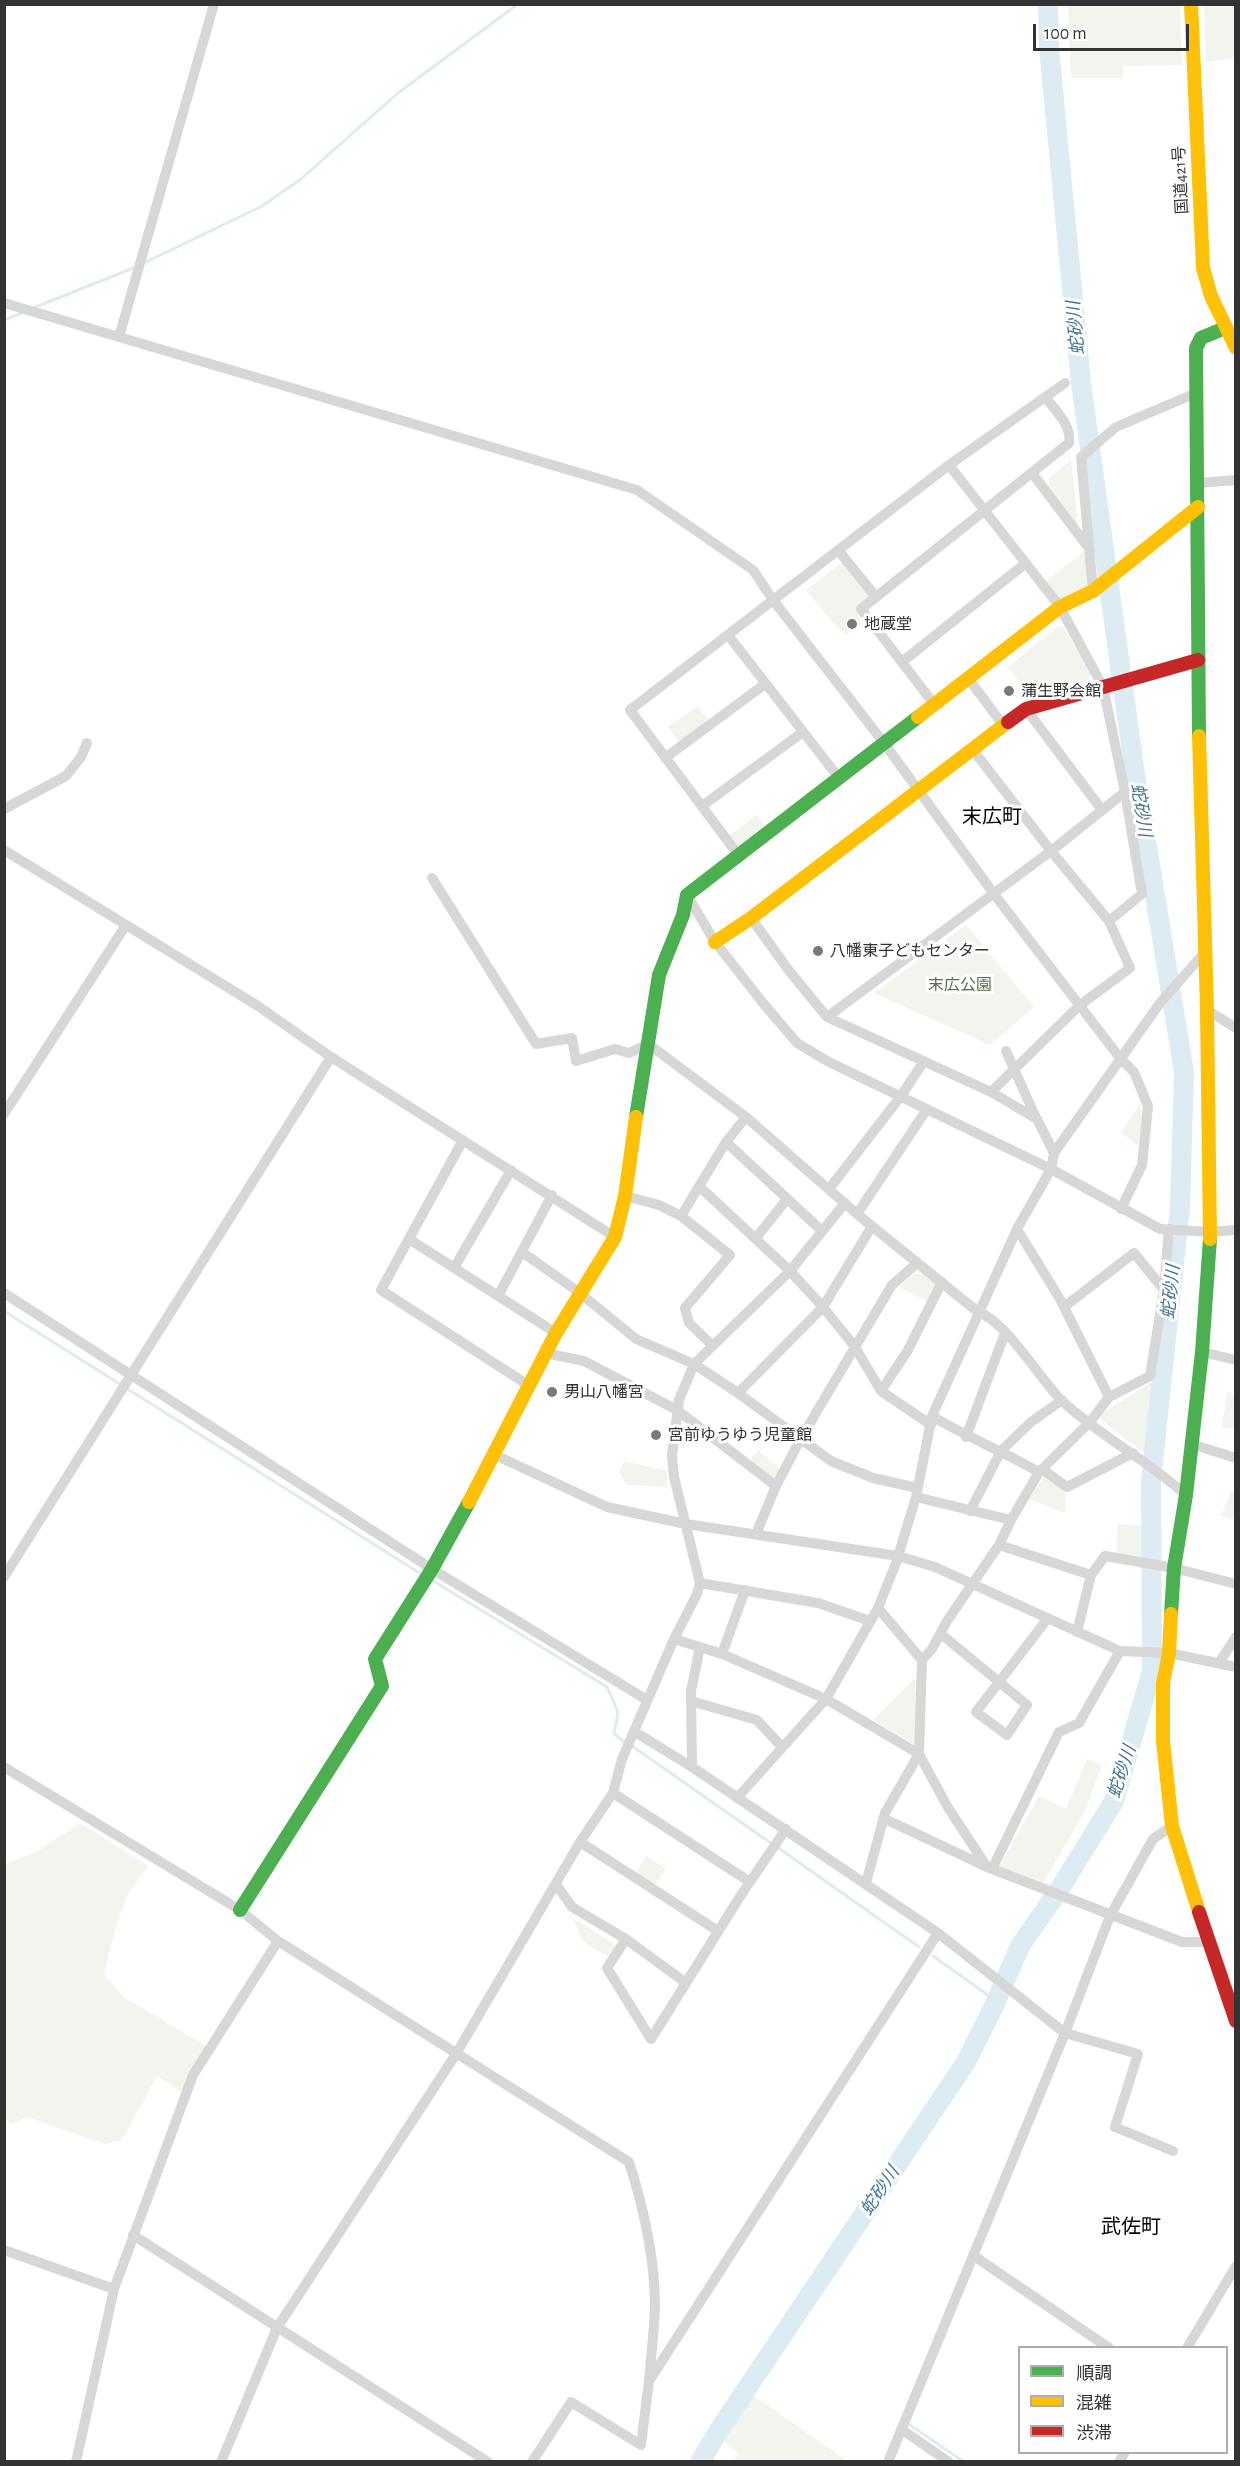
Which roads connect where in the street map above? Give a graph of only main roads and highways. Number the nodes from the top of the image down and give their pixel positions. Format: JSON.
{"nodes":[{"id":1,"x":1191,"y":4,"type":"edge"},
{"id":2,"x":1225,"y":328,"type":"junction"},
{"id":3,"x":1236,"y":348,"type":"edge"},
{"id":4,"x":1198,"y":507,"type":"junction"},
{"id":5,"x":1198,"y":660,"type":"junction"},
{"id":6,"x":715,"y":942,"type":"road end"},
{"id":7,"x":240,"y":1910,"type":"road end"},
{"id":8,"x":1236,"y":2021,"type":"edge"}],
"edges":[{"from":1,"to":2,"type":"main road","name":"国道421号"},
{"from":2,"to":3,"type":"main road","name":"国道421号"},
{"from":2,"to":4,"type":"main road"},
{"from":4,"to":5,"type":"main road"},
{"from":4,"to":7,"type":"main road"},
{"from":5,"to":6,"type":"main road"},
{"from":5,"to":8,"type":"main road"}]}
